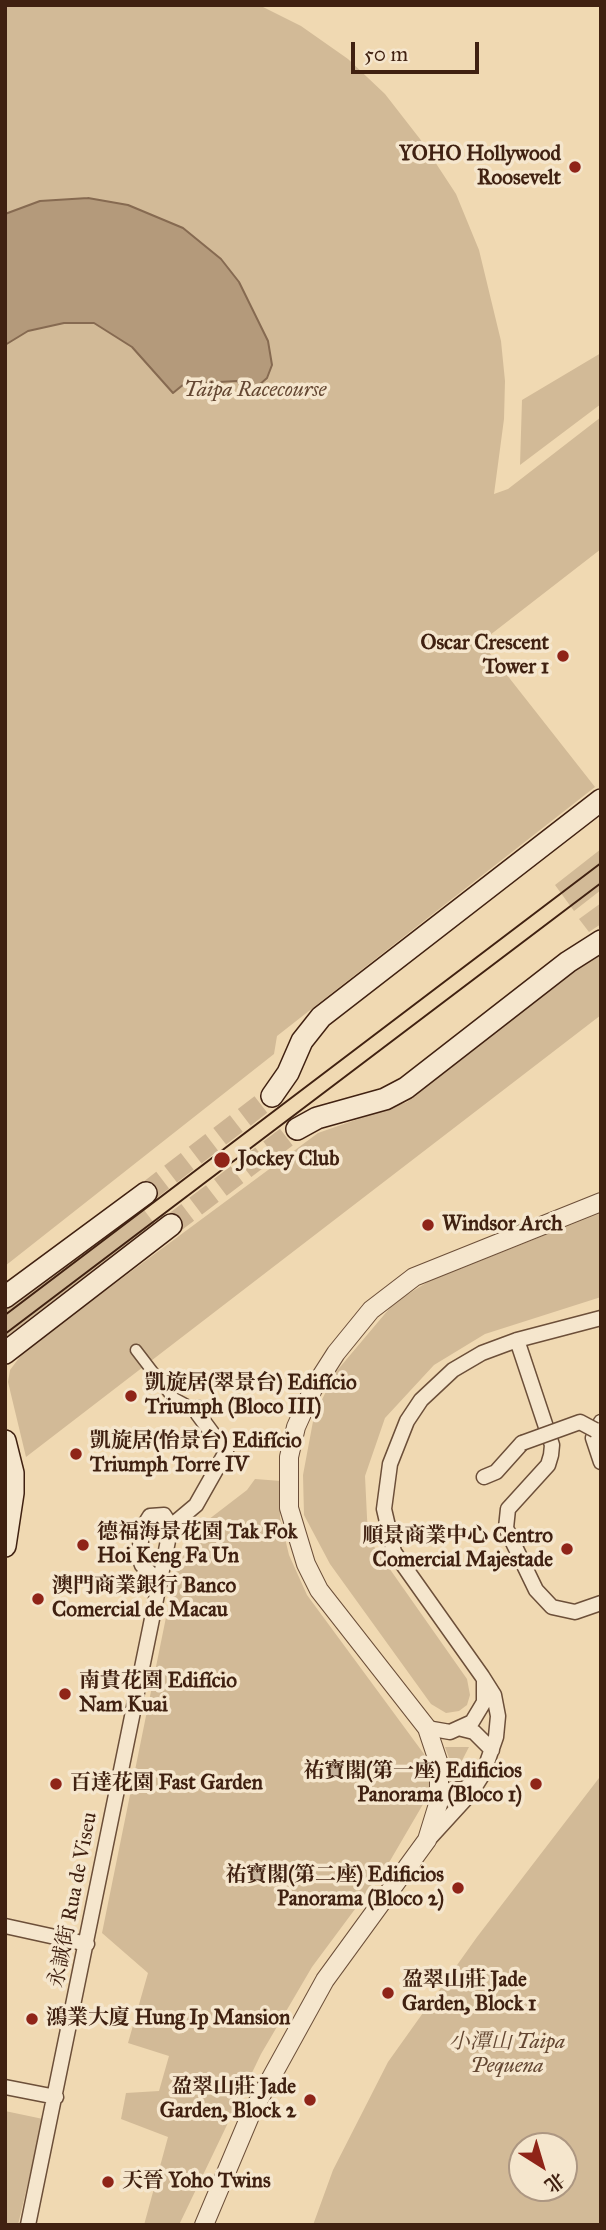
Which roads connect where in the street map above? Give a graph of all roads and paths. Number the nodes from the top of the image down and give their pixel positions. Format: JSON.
{"nodes":[{"id":1,"x":601,"y":800,"type":"edge"},
{"id":2,"x":601,"y":941,"type":"edge"},
{"id":3,"x":272,"y":1096,"type":"tunnel mouth"},
{"id":4,"x":297,"y":1129,"type":"tunnel mouth"},
{"id":5,"x":146,"y":1193,"type":"tunnel mouth"},
{"id":6,"x":601,"y":1202,"type":"edge"},
{"id":7,"x":171,"y":1225,"type":"tunnel mouth"},
{"id":8,"x":5,"y":1297,"type":"edge"},
{"id":9,"x":601,"y":1318,"type":"edge"},
{"id":10,"x":517,"y":1340,"type":"junction"},
{"id":11,"x":136,"y":1350,"type":"dead end"},
{"id":12,"x":5,"y":1353,"type":"edge"},
{"id":13,"x":198,"y":1409,"type":"joint"},
{"id":14,"x":598,"y":1426,"type":"edge"},
{"id":15,"x":5,"y":1441,"type":"edge"},
{"id":16,"x":601,"y":1462,"type":"edge"},
{"id":17,"x":484,"y":1477,"type":"dead end"},
{"id":18,"x":172,"y":1527,"type":"junction"},
{"id":19,"x":5,"y":1546,"type":"edge"},
{"id":20,"x":160,"y":1583,"type":"junction"},
{"id":21,"x":601,"y":1603,"type":"edge"},
{"id":22,"x":482,"y":1676,"type":"junction"},
{"id":23,"x":426,"y":1728,"type":"junction"},
{"id":24,"x":462,"y":1729,"type":"junction"},
{"id":25,"x":492,"y":1750,"type":"junction"},
{"id":26,"x":483,"y":1774,"type":"junction"},
{"id":27,"x":440,"y":1791,"type":"junction"},
{"id":28,"x":427,"y":1840,"type":"junction"},
{"id":29,"x":5,"y":1926,"type":"edge"},
{"id":30,"x":87,"y":1944,"type":"junction"},
{"id":31,"x":5,"y":2087,"type":"edge"},
{"id":32,"x":56,"y":2097,"type":"junction"},
{"id":33,"x":28,"y":2225,"type":"edge"},
{"id":34,"x":204,"y":2225,"type":"edge"}],
"edges":[{"from":1,"to":3,"type":"main road"},
{"from":2,"to":4,"type":"main road"},
{"from":5,"to":8,"type":"main road"},
{"from":6,"to":23,"type":"street"},
{"from":7,"to":12,"type":"main road"},
{"from":9,"to":10,"type":"street"},
{"from":10,"to":21,"type":"street"},
{"from":10,"to":22,"type":"street"},
{"from":11,"to":13,"type":"street"},
{"from":13,"to":18,"type":"street"},
{"from":14,"to":16,"type":"street"},
{"from":14,"to":17,"type":"street","bridge":true},
{"from":15,"to":19,"type":"main road"},
{"from":18,"to":20,"type":"street","name":"永誠街 Rua de Viseu"},
{"from":18,"to":20,"type":"street"},
{"from":20,"to":30,"type":"street","name":"永誠街 Rua de Viseu"},
{"from":22,"to":24,"type":"street"},
{"from":22,"to":25,"type":"street"},
{"from":23,"to":24,"type":"street"},
{"from":23,"to":27,"type":"street"},
{"from":24,"to":25,"type":"street"},
{"from":25,"to":26,"type":"street"},
{"from":26,"to":27,"type":"street"},
{"from":26,"to":28,"type":"street"},
{"from":27,"to":28,"type":"street"},
{"from":28,"to":34,"type":"street"},
{"from":29,"to":30,"type":"street"},
{"from":30,"to":32,"type":"street","name":"永誠街 Rua de Viseu"},
{"from":31,"to":32,"type":"street"},
{"from":32,"to":33,"type":"street","name":"永誠街 Rua de Viseu"}]}
